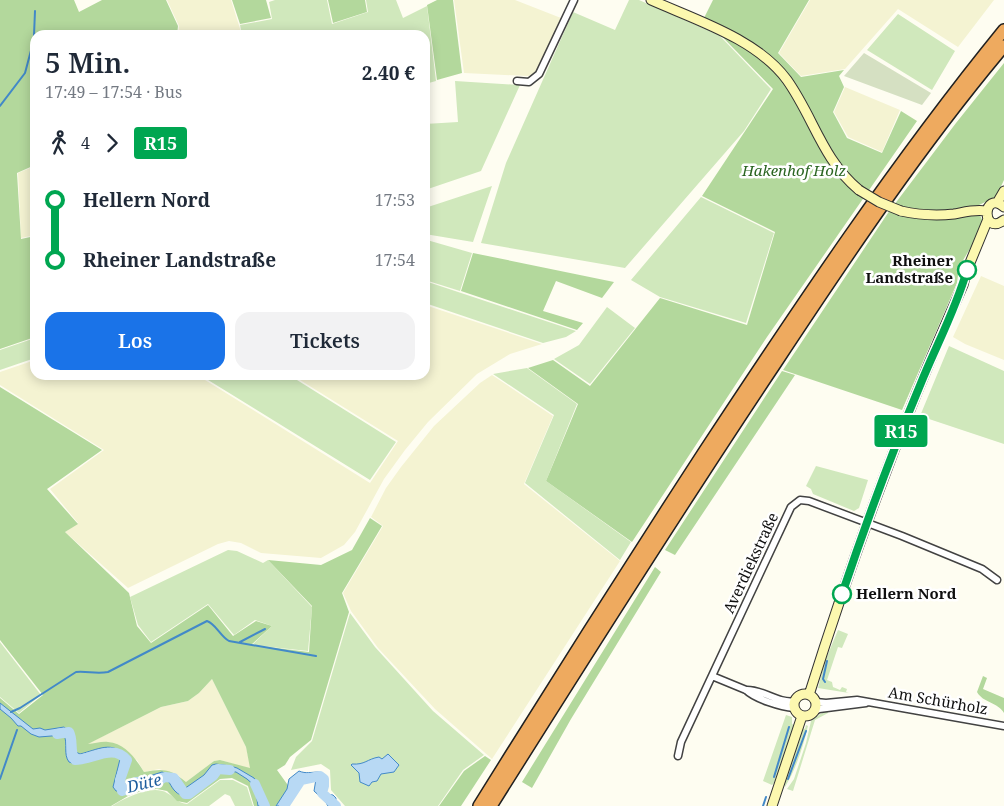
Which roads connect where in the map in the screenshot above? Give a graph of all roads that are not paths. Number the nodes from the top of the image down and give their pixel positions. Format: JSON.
{"nodes":[{"id":1,"x":574,"y":0,"type":"edge"},
{"id":2,"x":651,"y":0,"type":"edge"},
{"id":3,"x":1004,"y":30,"type":"edge"},
{"id":4,"x":1004,"y":46,"type":"edge"},
{"id":5,"x":517,"y":81,"type":"dead end"},
{"id":6,"x":1004,"y":191,"type":"edge"},
{"id":7,"x":1002,"y":205,"type":"edge"},
{"id":8,"x":993,"y":218,"type":"edge"},
{"id":9,"x":866,"y":522,"type":"junction"},
{"id":10,"x":997,"y":580,"type":"dead end"},
{"id":11,"x":712,"y":676,"type":"junction"},
{"id":12,"x":809,"y":694,"type":"junction"},
{"id":13,"x":794,"y":704,"type":"junction"},
{"id":14,"x":816,"y":706,"type":"junction"},
{"id":15,"x":802,"y":716,"type":"junction"},
{"id":16,"x":1004,"y":726,"type":"edge"},
{"id":17,"x":678,"y":756,"type":"dead end"},
{"id":18,"x":479,"y":806,"type":"edge"},
{"id":19,"x":491,"y":806,"type":"edge"},
{"id":20,"x":772,"y":806,"type":"edge"}],
"edges":[{"from":1,"to":5,"type":"street"},
{"from":2,"to":8,"type":"street","bridge":true},
{"from":3,"to":18,"type":"highway"},
{"from":4,"to":19,"type":"highway"},
{"from":6,"to":7,"type":"street"},
{"from":7,"to":8,"type":"street"},
{"from":8,"to":9,"type":"street"},
{"from":9,"to":10,"type":"street"},
{"from":9,"to":11,"type":"street","name":"Averdiekstraße"},
{"from":9,"to":12,"type":"street"},
{"from":11,"to":13,"type":"street"},
{"from":11,"to":17,"type":"street","name":"Averdiekstraße"},
{"from":12,"to":13,"type":"street"},
{"from":12,"to":14,"type":"street"},
{"from":13,"to":15,"type":"street"},
{"from":14,"to":15,"type":"street"},
{"from":14,"to":16,"type":"street","name":"Am Schürholz"},
{"from":15,"to":20,"type":"street"}]}
